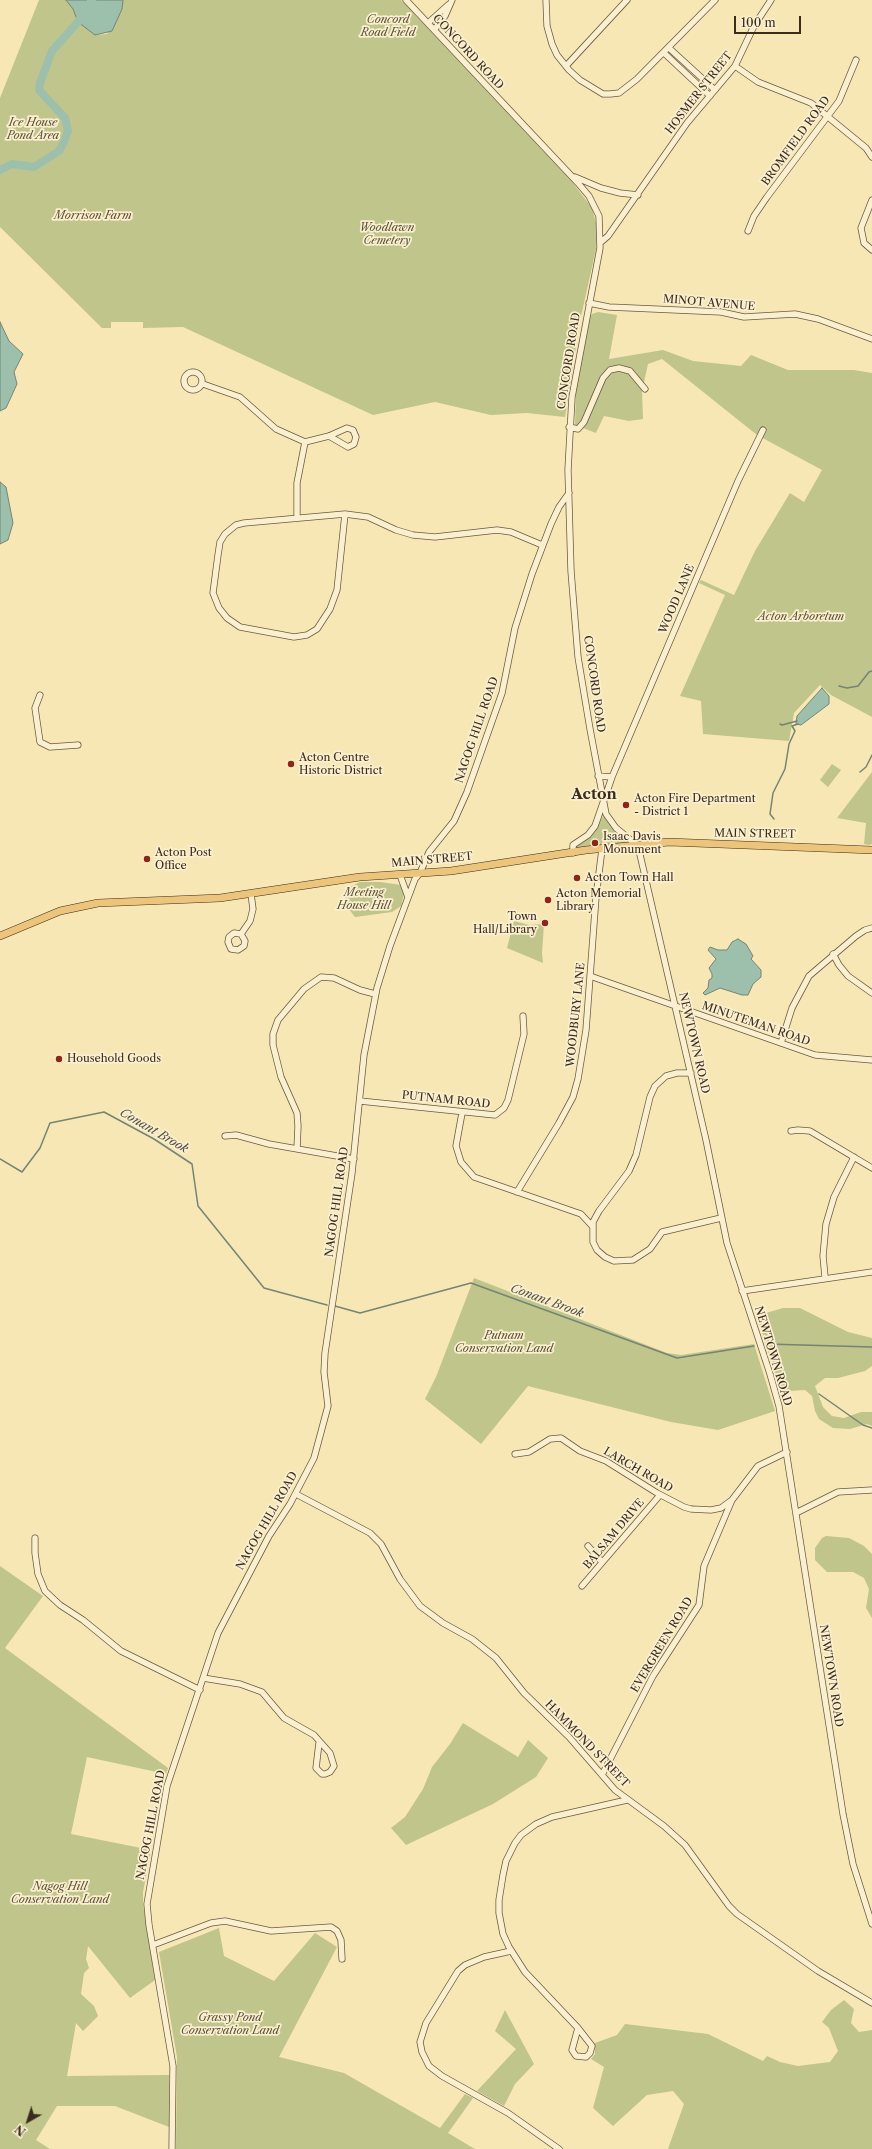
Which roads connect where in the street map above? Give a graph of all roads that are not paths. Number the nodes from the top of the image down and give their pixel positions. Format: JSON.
{"nodes":[{"id":1,"x":406,"y":0,"type":"edge"},
{"id":2,"x":546,"y":0,"type":"edge"},
{"id":3,"x":628,"y":0,"type":"edge"},
{"id":4,"x":715,"y":0,"type":"edge"},
{"id":5,"x":771,"y":0,"type":"edge"},
{"id":6,"x":428,"y":23,"type":"junction"},
{"id":7,"x":434,"y":30,"type":"junction"},
{"id":8,"x":669,"y":48,"type":"junction"},
{"id":9,"x":664,"y":53,"type":"junction"},
{"id":10,"x":856,"y":60,"type":"dead end"},
{"id":11,"x":566,"y":66,"type":"junction"},
{"id":12,"x":735,"y":66,"type":"junction"},
{"id":13,"x":715,"y":90,"type":"junction"},
{"id":14,"x":710,"y":96,"type":"junction"},
{"id":15,"x":828,"y":116,"type":"junction"},
{"id":16,"x":872,"y":157,"type":"edge"},
{"id":17,"x":572,"y":176,"type":"junction"},
{"id":18,"x":638,"y":195,"type":"junction"},
{"id":19,"x":872,"y":200,"type":"edge"},
{"id":20,"x":748,"y":231,"type":"dead end"},
{"id":21,"x":601,"y":242,"type":"junction"},
{"id":22,"x":872,"y":250,"type":"edge"},
{"id":23,"x":589,"y":303,"type":"junction"},
{"id":24,"x":872,"y":339,"type":"edge"},
{"id":25,"x":204,"y":384,"type":"dead end"},
{"id":26,"x":646,"y":389,"type":"dead end"},
{"id":27,"x":569,"y":428,"type":"junction"},
{"id":28,"x":763,"y":430,"type":"dead end"},
{"id":29,"x":329,"y":436,"type":"junction"},
{"id":30,"x":304,"y":442,"type":"junction"},
{"id":31,"x":569,"y":493,"type":"junction"},
{"id":32,"x":345,"y":514,"type":"junction"},
{"id":33,"x":298,"y":518,"type":"junction"},
{"id":34,"x":542,"y":545,"type":"junction"},
{"id":35,"x":40,"y":696,"type":"dead end"},
{"id":36,"x":78,"y":745,"type":"dead end"},
{"id":37,"x":598,"y":776,"type":"junction"},
{"id":38,"x":612,"y":777,"type":"junction"},
{"id":39,"x":603,"y":800,"type":"junction"},
{"id":40,"x":638,"y":846,"type":"junction"},
{"id":41,"x":602,"y":849,"type":"junction"},
{"id":42,"x":872,"y":850,"type":"edge"},
{"id":43,"x":573,"y":853,"type":"junction"},
{"id":44,"x":420,"y":873,"type":"junction"},
{"id":45,"x":400,"y":874,"type":"junction"},
{"id":46,"x":251,"y":894,"type":"junction"},
{"id":47,"x":408,"y":897,"type":"junction"},
{"id":48,"x":872,"y":928,"type":"edge"},
{"id":49,"x":242,"y":934,"type":"dead end"},
{"id":50,"x":0,"y":936,"type":"edge"},
{"id":51,"x":833,"y":954,"type":"junction"},
{"id":52,"x":590,"y":976,"type":"junction"},
{"id":53,"x":872,"y":993,"type":"edge"},
{"id":54,"x":375,"y":994,"type":"junction"},
{"id":55,"x":675,"y":1006,"type":"junction"},
{"id":56,"x":523,"y":1016,"type":"dead end"},
{"id":57,"x":781,"y":1043,"type":"junction"},
{"id":58,"x":872,"y":1060,"type":"edge"},
{"id":59,"x":691,"y":1074,"type":"junction"},
{"id":60,"x":360,"y":1101,"type":"junction"},
{"id":61,"x":462,"y":1113,"type":"junction"},
{"id":62,"x":791,"y":1131,"type":"dead end"},
{"id":63,"x":225,"y":1136,"type":"dead end"},
{"id":64,"x":297,"y":1149,"type":"junction"},
{"id":65,"x":854,"y":1158,"type":"junction"},
{"id":66,"x":354,"y":1159,"type":"junction"},
{"id":67,"x":872,"y":1168,"type":"edge"},
{"id":68,"x":518,"y":1192,"type":"junction"},
{"id":69,"x":721,"y":1218,"type":"junction"},
{"id":70,"x":593,"y":1227,"type":"junction"},
{"id":71,"x":872,"y":1272,"type":"edge"},
{"id":72,"x":825,"y":1278,"type":"junction"},
{"id":73,"x":742,"y":1291,"type":"junction"},
{"id":74,"x":787,"y":1452,"type":"junction"},
{"id":75,"x":515,"y":1454,"type":"dead end"},
{"id":76,"x":872,"y":1490,"type":"edge"},
{"id":77,"x":296,"y":1494,"type":"junction"},
{"id":78,"x":660,"y":1495,"type":"junction"},
{"id":79,"x":732,"y":1500,"type":"junction"},
{"id":80,"x":796,"y":1513,"type":"junction"},
{"id":81,"x":35,"y":1538,"type":"dead end"},
{"id":82,"x":588,"y":1546,"type":"dead end"},
{"id":83,"x":602,"y":1562,"type":"junction"},
{"id":84,"x":582,"y":1586,"type":"dead end"},
{"id":85,"x":203,"y":1678,"type":"junction"},
{"id":86,"x":200,"y":1690,"type":"junction"},
{"id":87,"x":319,"y":1742,"type":"junction"},
{"id":88,"x":602,"y":1775,"type":"junction"},
{"id":89,"x":627,"y":1800,"type":"junction"},
{"id":90,"x":872,"y":1924,"type":"edge"},
{"id":91,"x":152,"y":1945,"type":"junction"},
{"id":92,"x":511,"y":1951,"type":"junction"},
{"id":93,"x":342,"y":1958,"type":"dead end"},
{"id":94,"x":872,"y":2003,"type":"edge"},
{"id":95,"x":578,"y":2028,"type":"junction"},
{"id":96,"x":172,"y":2149,"type":"edge"},
{"id":97,"x":559,"y":2149,"type":"edge"}],
"edges":[{"from":1,"to":6,"type":"street","name":"CONCORD ROAD"},
{"from":2,"to":11,"type":"street"},
{"from":3,"to":11,"type":"street"},
{"from":4,"to":8,"type":"street"},
{"from":5,"to":12,"type":"street","name":"HOSMER STREET"},
{"from":6,"to":7,"type":"street","name":"CONCORD ROAD"},
{"from":6,"to":7,"type":"street"},
{"from":7,"to":17,"type":"street","name":"CONCORD ROAD"},
{"from":8,"to":9,"type":"street"},
{"from":8,"to":13,"type":"street"},
{"from":9,"to":11,"type":"street"},
{"from":9,"to":14,"type":"street"},
{"from":10,"to":15,"type":"street","name":"BROMFIELD ROAD"},
{"from":12,"to":13,"type":"street","name":"HOSMER STREET"},
{"from":12,"to":15,"type":"street"},
{"from":13,"to":14,"type":"street","name":"HOSMER STREET"},
{"from":14,"to":18,"type":"street","name":"HOSMER STREET"},
{"from":15,"to":16,"type":"street"},
{"from":15,"to":20,"type":"street","name":"BROMFIELD ROAD"},
{"from":17,"to":18,"type":"street"},
{"from":17,"to":21,"type":"street","name":"CONCORD ROAD"},
{"from":18,"to":21,"type":"street","name":"HOSMER STREET"},
{"from":19,"to":22,"type":"street"},
{"from":21,"to":23,"type":"street","name":"CONCORD ROAD"},
{"from":23,"to":24,"type":"street","name":"MINOT AVENUE"},
{"from":23,"to":27,"type":"street","name":"CONCORD ROAD"},
{"from":25,"to":30,"type":"street"},
{"from":26,"to":27,"type":"street"},
{"from":27,"to":31,"type":"street","name":"CONCORD ROAD"},
{"from":28,"to":38,"type":"street","name":"WOOD LANE"},
{"from":29,"to":29,"type":"street"},
{"from":29,"to":30,"type":"street"},
{"from":30,"to":33,"type":"street"},
{"from":31,"to":34,"type":"street","name":"NAGOG HILL ROAD"},
{"from":31,"to":37,"type":"street","name":"CONCORD ROAD"},
{"from":32,"to":33,"type":"street"},
{"from":32,"to":33,"type":"street"},
{"from":32,"to":34,"type":"street"},
{"from":34,"to":44,"type":"street","name":"NAGOG HILL ROAD"},
{"from":35,"to":36,"type":"street"},
{"from":37,"to":38,"type":"street"},
{"from":37,"to":39,"type":"street","name":"CONCORD ROAD"},
{"from":38,"to":39,"type":"street","name":"WOOD LANE"},
{"from":39,"to":40,"type":"street","name":"CONCORD ROAD"},
{"from":39,"to":43,"type":"street","name":"CONCORD ROAD"},
{"from":40,"to":41,"type":"main road","name":"MAIN STREET"},
{"from":40,"to":42,"type":"main road","name":"MAIN STREET"},
{"from":40,"to":55,"type":"street","name":"NEWTOWN ROAD"},
{"from":41,"to":43,"type":"main road","name":"MAIN STREET"},
{"from":41,"to":52,"type":"street","name":"WOODBURY LANE"},
{"from":43,"to":44,"type":"main road","name":"MAIN STREET"},
{"from":44,"to":45,"type":"main road","name":"MAIN STREET"},
{"from":44,"to":47,"type":"street","name":"NAGOG HILL ROAD"},
{"from":45,"to":46,"type":"main road","name":"MAIN STREET"},
{"from":45,"to":47,"type":"street"},
{"from":46,"to":49,"type":"street"},
{"from":46,"to":50,"type":"main road","name":"MAIN STREET"},
{"from":47,"to":54,"type":"street","name":"NAGOG HILL ROAD"},
{"from":48,"to":51,"type":"street"},
{"from":51,"to":53,"type":"street"},
{"from":51,"to":57,"type":"street"},
{"from":52,"to":55,"type":"street","name":"MINUTEMAN ROAD"},
{"from":52,"to":68,"type":"street","name":"WOODBURY LANE"},
{"from":54,"to":60,"type":"street","name":"NAGOG HILL ROAD"},
{"from":54,"to":64,"type":"street"},
{"from":55,"to":57,"type":"street","name":"MINUTEMAN ROAD"},
{"from":55,"to":59,"type":"street","name":"NEWTOWN ROAD"},
{"from":56,"to":61,"type":"street","name":"PUTNAM ROAD"},
{"from":57,"to":58,"type":"street","name":"MINUTEMAN ROAD"},
{"from":59,"to":69,"type":"street","name":"NEWTOWN ROAD"},
{"from":59,"to":70,"type":"street"},
{"from":60,"to":61,"type":"street","name":"PUTNAM ROAD"},
{"from":60,"to":66,"type":"street","name":"NAGOG HILL ROAD"},
{"from":61,"to":68,"type":"street"},
{"from":62,"to":65,"type":"street"},
{"from":63,"to":64,"type":"street"},
{"from":64,"to":66,"type":"street"},
{"from":65,"to":67,"type":"street"},
{"from":65,"to":72,"type":"street"},
{"from":66,"to":77,"type":"street","name":"NAGOG HILL ROAD"},
{"from":68,"to":70,"type":"street"},
{"from":69,"to":70,"type":"street"},
{"from":69,"to":73,"type":"street","name":"NEWTOWN ROAD"},
{"from":71,"to":72,"type":"street"},
{"from":72,"to":73,"type":"street"},
{"from":73,"to":74,"type":"street","name":"NEWTOWN ROAD"},
{"from":74,"to":79,"type":"street","name":"EVERGREEN ROAD"},
{"from":74,"to":80,"type":"street","name":"NEWTOWN ROAD"},
{"from":75,"to":78,"type":"street","name":"LARCH ROAD"},
{"from":76,"to":80,"type":"street"},
{"from":77,"to":85,"type":"street","name":"NAGOG HILL ROAD"},
{"from":77,"to":88,"type":"street","name":"HAMMOND STREET"},
{"from":78,"to":79,"type":"street","name":"LARCH ROAD"},
{"from":78,"to":83,"type":"street","name":"BALSAM DRIVE"},
{"from":79,"to":88,"type":"street","name":"EVERGREEN ROAD"},
{"from":80,"to":90,"type":"street","name":"NEWTOWN ROAD"},
{"from":81,"to":86,"type":"street"},
{"from":82,"to":83,"type":"street"},
{"from":83,"to":84,"type":"street","name":"BALSAM DRIVE"},
{"from":85,"to":86,"type":"street","name":"NAGOG HILL ROAD"},
{"from":85,"to":87,"type":"street"},
{"from":86,"to":91,"type":"street","name":"NAGOG HILL ROAD"},
{"from":87,"to":87,"type":"street"},
{"from":88,"to":89,"type":"street","name":"HAMMOND STREET"},
{"from":89,"to":92,"type":"street"},
{"from":89,"to":94,"type":"street","name":"HAMMOND STREET"},
{"from":91,"to":93,"type":"street"},
{"from":91,"to":96,"type":"street","name":"NAGOG HILL ROAD"},
{"from":92,"to":95,"type":"street"},
{"from":92,"to":97,"type":"street"},
{"from":95,"to":95,"type":"street"}]}
